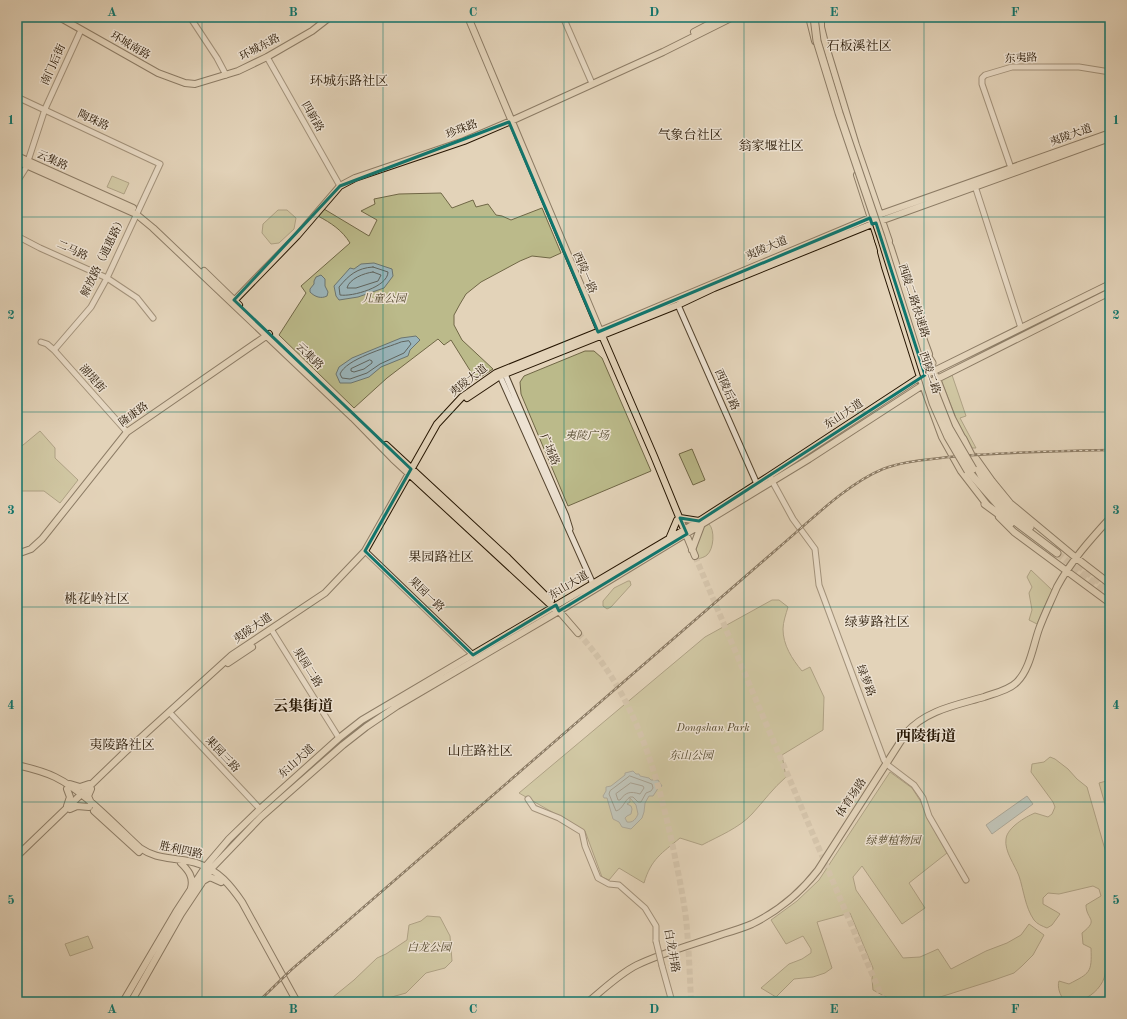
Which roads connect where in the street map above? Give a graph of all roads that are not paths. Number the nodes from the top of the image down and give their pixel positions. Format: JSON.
{"nodes":[{"id":1,"x":59,"y":17,"type":"edge"},
{"id":2,"x":190,"y":17,"type":"edge"},
{"id":3,"x":330,"y":17,"type":"edge"},
{"id":4,"x":464,"y":17,"type":"edge"},
{"id":5,"x":468,"y":17,"type":"edge"},
{"id":6,"x":563,"y":17,"type":"edge"},
{"id":7,"x":723,"y":17,"type":"edge"},
{"id":8,"x":733,"y":17,"type":"edge"},
{"id":9,"x":808,"y":17,"type":"edge"},
{"id":10,"x":814,"y":17,"type":"edge"},
{"id":11,"x":818,"y":17,"type":"edge"},
{"id":12,"x":821,"y":17,"type":"edge"},
{"id":13,"x":81,"y":30,"type":"junction"},
{"id":14,"x":267,"y":57,"type":"junction"},
{"id":15,"x":1110,"y":72,"type":"edge"},
{"id":16,"x":226,"y":75,"type":"junction"},
{"id":17,"x":591,"y":81,"type":"junction"},
{"id":18,"x":195,"y":84,"type":"joint"},
{"id":19,"x":17,"y":97,"type":"edge"},
{"id":20,"x":45,"y":109,"type":"junction"},
{"id":21,"x":509,"y":120,"type":"junction"},
{"id":22,"x":1110,"y":133,"type":"edge"},
{"id":23,"x":1110,"y":138,"type":"edge"},
{"id":24,"x":17,"y":156,"type":"edge"},
{"id":25,"x":17,"y":161,"type":"edge"},
{"id":26,"x":28,"y":163,"type":"junction"},
{"id":27,"x":160,"y":164,"type":"joint"},
{"id":28,"x":1011,"y":168,"type":"junction"},
{"id":29,"x":17,"y":182,"type":"edge"},
{"id":30,"x":340,"y":184,"type":"junction"},
{"id":31,"x":975,"y":186,"type":"junction"},
{"id":32,"x":137,"y":212,"type":"junction"},
{"id":33,"x":881,"y":217,"type":"junction"},
{"id":34,"x":871,"y":221,"type":"junction"},
{"id":35,"x":17,"y":236,"type":"edge"},
{"id":36,"x":881,"y":237,"type":"junction"},
{"id":37,"x":107,"y":278,"type":"junction"},
{"id":38,"x":1110,"y":284,"type":"edge"},
{"id":39,"x":1110,"y":292,"type":"edge"},
{"id":40,"x":232,"y":300,"type":"junction"},
{"id":41,"x":678,"y":305,"type":"junction"},
{"id":42,"x":153,"y":318,"type":"dead end"},
{"id":43,"x":1021,"y":328,"type":"junction"},
{"id":44,"x":267,"y":333,"type":"junction"},
{"id":45,"x":600,"y":334,"type":"junction"},
{"id":46,"x":41,"y":342,"type":"dead end"},
{"id":47,"x":54,"y":350,"type":"junction"},
{"id":48,"x":932,"y":363,"type":"junction"},
{"id":49,"x":934,"y":371,"type":"junction"},
{"id":50,"x":503,"y":375,"type":"junction"},
{"id":51,"x":922,"y":375,"type":"junction"},
{"id":52,"x":937,"y":379,"type":"junction"},
{"id":53,"x":923,"y":385,"type":"junction"},
{"id":54,"x":125,"y":430,"type":"junction"},
{"id":55,"x":963,"y":439,"type":"junction"},
{"id":56,"x":970,"y":470,"type":"junction"},
{"id":57,"x":412,"y":473,"type":"junction"},
{"id":58,"x":771,"y":479,"type":"junction"},
{"id":59,"x":757,"y":484,"type":"junction"},
{"id":60,"x":985,"y":504,"type":"junction"},
{"id":61,"x":1012,"y":513,"type":"junction"},
{"id":62,"x":1110,"y":518,"type":"edge"},
{"id":63,"x":678,"y":519,"type":"junction"},
{"id":64,"x":1110,"y":522,"type":"edge"},
{"id":65,"x":700,"y":523,"type":"junction"},
{"id":66,"x":684,"y":532,"type":"junction"},
{"id":67,"x":669,"y":539,"type":"junction"},
{"id":68,"x":17,"y":552,"type":"edge"},
{"id":69,"x":366,"y":552,"type":"junction"},
{"id":70,"x":1057,"y":553,"type":"junction"},
{"id":71,"x":1077,"y":558,"type":"junction"},
{"id":72,"x":1068,"y":572,"type":"junction"},
{"id":73,"x":592,"y":584,"type":"junction"},
{"id":74,"x":1110,"y":584,"type":"edge"},
{"id":75,"x":1110,"y":603,"type":"edge"},
{"id":76,"x":554,"y":606,"type":"junction"},
{"id":77,"x":559,"y":611,"type":"junction"},
{"id":78,"x":272,"y":631,"type":"junction"},
{"id":79,"x":578,"y":633,"type":"tunnel mouth"},
{"id":80,"x":473,"y":655,"type":"junction"},
{"id":81,"x":171,"y":714,"type":"junction"},
{"id":82,"x":339,"y":738,"type":"junction"},
{"id":83,"x":17,"y":765,"type":"edge"},
{"id":84,"x":888,"y":765,"type":"junction"},
{"id":85,"x":17,"y":768,"type":"edge"},
{"id":86,"x":62,"y":781,"type":"junction"},
{"id":87,"x":92,"y":786,"type":"junction"},
{"id":88,"x":67,"y":789,"type":"junction"},
{"id":89,"x":81,"y":796,"type":"junction"},
{"id":90,"x":528,"y":799,"type":"dead end"},
{"id":91,"x":91,"y":806,"type":"junction"},
{"id":92,"x":68,"y":808,"type":"junction"},
{"id":93,"x":260,"y":809,"type":"junction"},
{"id":94,"x":229,"y":840,"type":"junction"},
{"id":95,"x":231,"y":848,"type":"junction"},
{"id":96,"x":17,"y":856,"type":"edge"},
{"id":97,"x":17,"y":859,"type":"edge"},
{"id":98,"x":183,"y":862,"type":"junction"},
{"id":99,"x":207,"y":869,"type":"junction"},
{"id":100,"x":222,"y":880,"type":"junction"},
{"id":101,"x":966,"y":880,"type":"dead end"},
{"id":102,"x":202,"y":882,"type":"junction"},
{"id":103,"x":190,"y":890,"type":"junction"},
{"id":104,"x":124,"y":1002,"type":"edge"},
{"id":105,"x":131,"y":1002,"type":"edge"},
{"id":106,"x":294,"y":1002,"type":"edge"},
{"id":107,"x":297,"y":1002,"type":"edge"},
{"id":108,"x":588,"y":1002,"type":"edge"},
{"id":109,"x":593,"y":1002,"type":"edge"},
{"id":110,"x":672,"y":1002,"type":"edge"}],
"edges":[{"from":1,"to":13,"type":"main road","name":"环城南路"},
{"from":2,"to":16,"type":"street"},
{"from":3,"to":14,"type":"main road","name":"环城东路"},
{"from":4,"to":21,"type":"main road","name":"西陵一路"},
{"from":5,"to":21,"type":"main road","name":"西陵一路"},
{"from":6,"to":17,"type":"street"},
{"from":7,"to":17,"type":"main road","name":"珍珠路"},
{"from":8,"to":21,"type":"main road","name":"珍珠路"},
{"from":9,"to":34,"type":"main road","name":"西陵二路"},
{"from":10,"to":51,"type":"highway","name":"西陵二路快速路","bridge":true},
{"from":11,"to":36,"type":"highway","name":"西陵二路快速路"},
{"from":12,"to":33,"type":"main road","name":"西陵二路"},
{"from":13,"to":18,"type":"main road","name":"环城南路"},
{"from":13,"to":20,"type":"street","name":"南门后街"},
{"from":14,"to":16,"type":"main road","name":"环城东路"},
{"from":14,"to":30,"type":"street","name":"四新路"},
{"from":15,"to":28,"type":"street","name":"东夷路"},
{"from":16,"to":18,"type":"main road","name":"环城东路"},
{"from":17,"to":21,"type":"main road","name":"珍珠路"},
{"from":19,"to":20,"type":"street","name":"陶珠路"},
{"from":20,"to":26,"type":"street","name":"南门后街"},
{"from":20,"to":27,"type":"street","name":"陶珠路"},
{"from":21,"to":30,"type":"main road","name":"珍珠路"},
{"from":21,"to":45,"type":"main road","name":"西陵一路"},
{"from":22,"to":28,"type":"main road","name":"夷陵大道"},
{"from":23,"to":31,"type":"main road","name":"夷陵大道"},
{"from":24,"to":26,"type":"main road","name":"云集路"},
{"from":25,"to":26,"type":"main road","name":"云集路"},
{"from":26,"to":29,"type":"street","name":"南门后街"},
{"from":26,"to":32,"type":"main road","name":"云集路"},
{"from":27,"to":32,"type":"street","name":"解放路（通惠路）"},
{"from":28,"to":33,"type":"main road","name":"夷陵大道"},
{"from":30,"to":40,"type":"main road","name":"珍珠路"},
{"from":31,"to":33,"type":"main road","name":"夷陵大道"},
{"from":31,"to":43,"type":"street"},
{"from":32,"to":37,"type":"street","name":"解放路（通惠路）"},
{"from":32,"to":40,"type":"main road","name":"云集路"},
{"from":33,"to":34,"type":"main road","name":"夷陵大道"},
{"from":33,"to":48,"type":"main road","name":"西陵二路"},
{"from":34,"to":36,"type":"main road","name":"西陵二路"},
{"from":34,"to":41,"type":"main road","name":"夷陵大道"},
{"from":34,"to":45,"type":"main road","name":"夷陵大道"},
{"from":35,"to":37,"type":"street","name":"二马路"},
{"from":36,"to":48,"type":"highway"},
{"from":36,"to":51,"type":"highway","bridge":true},
{"from":36,"to":51,"type":"main road","name":"西陵二路"},
{"from":36,"to":56,"type":"highway","name":"西陵二路快速路","bridge":true},
{"from":37,"to":42,"type":"street","name":"二马路"},
{"from":37,"to":47,"type":"street","name":"解放路（通惠路）"},
{"from":38,"to":43,"type":"main road","name":"东山大道"},
{"from":39,"to":52,"type":"main road","name":"东山大道"},
{"from":40,"to":44,"type":"main road","name":"云集路"},
{"from":41,"to":45,"type":"main road","name":"夷陵大道"},
{"from":41,"to":59,"type":"street","name":"西陵后路"},
{"from":43,"to":49,"type":"main road","name":"东山大道"},
{"from":44,"to":54,"type":"main road","name":"隆康路"},
{"from":44,"to":57,"type":"main road","name":"云集路"},
{"from":45,"to":50,"type":"main road","name":"夷陵大道"},
{"from":45,"to":57,"type":"main road","name":"夷陵大道"},
{"from":45,"to":63,"type":"main road","name":"西陵一路"},
{"from":46,"to":47,"type":"street","name":"湖堤街"},
{"from":47,"to":54,"type":"street","name":"湖堤街"},
{"from":48,"to":49,"type":"main road","name":"西陵二路"},
{"from":49,"to":51,"type":"main road","name":"东山大道"},
{"from":49,"to":52,"type":"main road","name":"西陵二路"},
{"from":50,"to":57,"type":"main road","name":"夷陵大道"},
{"from":50,"to":73,"type":"street","name":"广场路"},
{"from":51,"to":53,"type":"main road","name":"西陵二路"},
{"from":51,"to":56,"type":"highway","name":"西陵二路快速路","bridge":true},
{"from":51,"to":58,"type":"main road","name":"东山大道"},
{"from":52,"to":53,"type":"main road","name":"东山大道"},
{"from":52,"to":55,"type":"main road","name":"西陵二路"},
{"from":53,"to":58,"type":"main road","name":"东山大道"},
{"from":53,"to":60,"type":"main road","name":"西陵二路"},
{"from":54,"to":68,"type":"main road","name":"隆康路"},
{"from":55,"to":61,"type":"highway"},
{"from":55,"to":71,"type":"main road","name":"西陵二路"},
{"from":56,"to":61,"type":"highway","name":"西陵二路快速路"},
{"from":56,"to":70,"type":"highway","name":"西陵二路快速路"},
{"from":57,"to":69,"type":"main road","name":"夷陵大道"},
{"from":57,"to":76,"type":"main road","name":"云集路"},
{"from":58,"to":59,"type":"main road","name":"东山大道"},
{"from":58,"to":65,"type":"main road","name":"东山大道"},
{"from":58,"to":84,"type":"street","name":"绿萝路"},
{"from":59,"to":65,"type":"main road","name":"东山大道"},
{"from":60,"to":70,"type":"highway"},
{"from":60,"to":72,"type":"main road","name":"西陵二路"},
{"from":61,"to":70,"type":"highway","name":"西陵二路快速路"},
{"from":62,"to":71,"type":"main road"},
{"from":63,"to":65,"type":"main road"},
{"from":63,"to":66,"type":"main road","name":"西陵一路"},
{"from":63,"to":67,"type":"main road"},
{"from":64,"to":71,"type":"main road"},
{"from":65,"to":66,"type":"main road","name":"东山大道"},
{"from":65,"to":66,"type":"main road","name":"西陵一路"},
{"from":66,"to":67,"type":"main road","name":"东山大道"},
{"from":66,"to":77,"type":"main road","name":"东山大道"},
{"from":67,"to":73,"type":"main road","name":"东山大道"},
{"from":69,"to":78,"type":"main road","name":"夷陵大道"},
{"from":69,"to":80,"type":"street","name":"果园一路"},
{"from":71,"to":72,"type":"main road","name":"体育场路"},
{"from":71,"to":74,"type":"main road","name":"西陵二路"},
{"from":72,"to":75,"type":"main road","name":"西陵二路"},
{"from":72,"to":84,"type":"main road","name":"体育场路"},
{"from":73,"to":76,"type":"main road","name":"东山大道"},
{"from":76,"to":77,"type":"main road","name":"云集路"},
{"from":76,"to":80,"type":"main road","name":"东山大道"},
{"from":77,"to":79,"type":"main road","name":"云集路"},
{"from":77,"to":95,"type":"main road","name":"东山大道"},
{"from":78,"to":81,"type":"main road","name":"夷陵大道"},
{"from":78,"to":82,"type":"street","name":"果园二路"},
{"from":78,"to":87,"type":"main road","name":"夷陵大道"},
{"from":80,"to":82,"type":"main road","name":"东山大道"},
{"from":81,"to":87,"type":"main road","name":"夷陵大道"},
{"from":81,"to":93,"type":"street","name":"果园三路"},
{"from":82,"to":93,"type":"main road","name":"东山大道"},
{"from":83,"to":86,"type":"main road","name":"胜利四路"},
{"from":84,"to":101,"type":"street","name":"绿萝路"},
{"from":84,"to":108,"type":"main road","name":"体育场路"},
{"from":84,"to":109,"type":"main road","name":"体育场路"},
{"from":85,"to":88,"type":"main road","name":"胜利四路"},
{"from":86,"to":87,"type":"main road"},
{"from":86,"to":89,"type":"main road","name":"胜利四路"},
{"from":87,"to":89,"type":"main road","name":"夷陵大道"},
{"from":87,"to":91,"type":"main road"},
{"from":88,"to":89,"type":"main road","name":"胜利四路"},
{"from":88,"to":92,"type":"main road"},
{"from":89,"to":91,"type":"main road","name":"胜利四路"},
{"from":89,"to":92,"type":"main road","name":"夷陵大道"},
{"from":90,"to":110,"type":"street","name":"白龙井路","bridge":true},
{"from":91,"to":92,"type":"main road"},
{"from":91,"to":98,"type":"main road","name":"胜利四路"},
{"from":92,"to":96,"type":"main road","name":"夷陵大道"},
{"from":92,"to":97,"type":"main road","name":"夷陵大道"},
{"from":93,"to":94,"type":"main road","name":"东山大道"},
{"from":94,"to":98,"type":"main road"},
{"from":94,"to":99,"type":"main road","name":"东山大道"},
{"from":95,"to":99,"type":"main road","name":"东山大道"},
{"from":95,"to":100,"type":"main road"},
{"from":98,"to":99,"type":"main road","name":"胜利四路"},
{"from":98,"to":103,"type":"main road"},
{"from":99,"to":100,"type":"main road","name":"胜利四路"},
{"from":99,"to":102,"type":"main road","name":"东山大道"},
{"from":99,"to":103,"type":"main road","name":"东山大道"},
{"from":100,"to":102,"type":"main road"},
{"from":100,"to":106,"type":"main road","name":"胜利四路"},
{"from":100,"to":107,"type":"main road","name":"胜利四路"},
{"from":102,"to":105,"type":"main road","name":"东山大道"},
{"from":103,"to":104,"type":"main road","name":"东山大道"}]}
